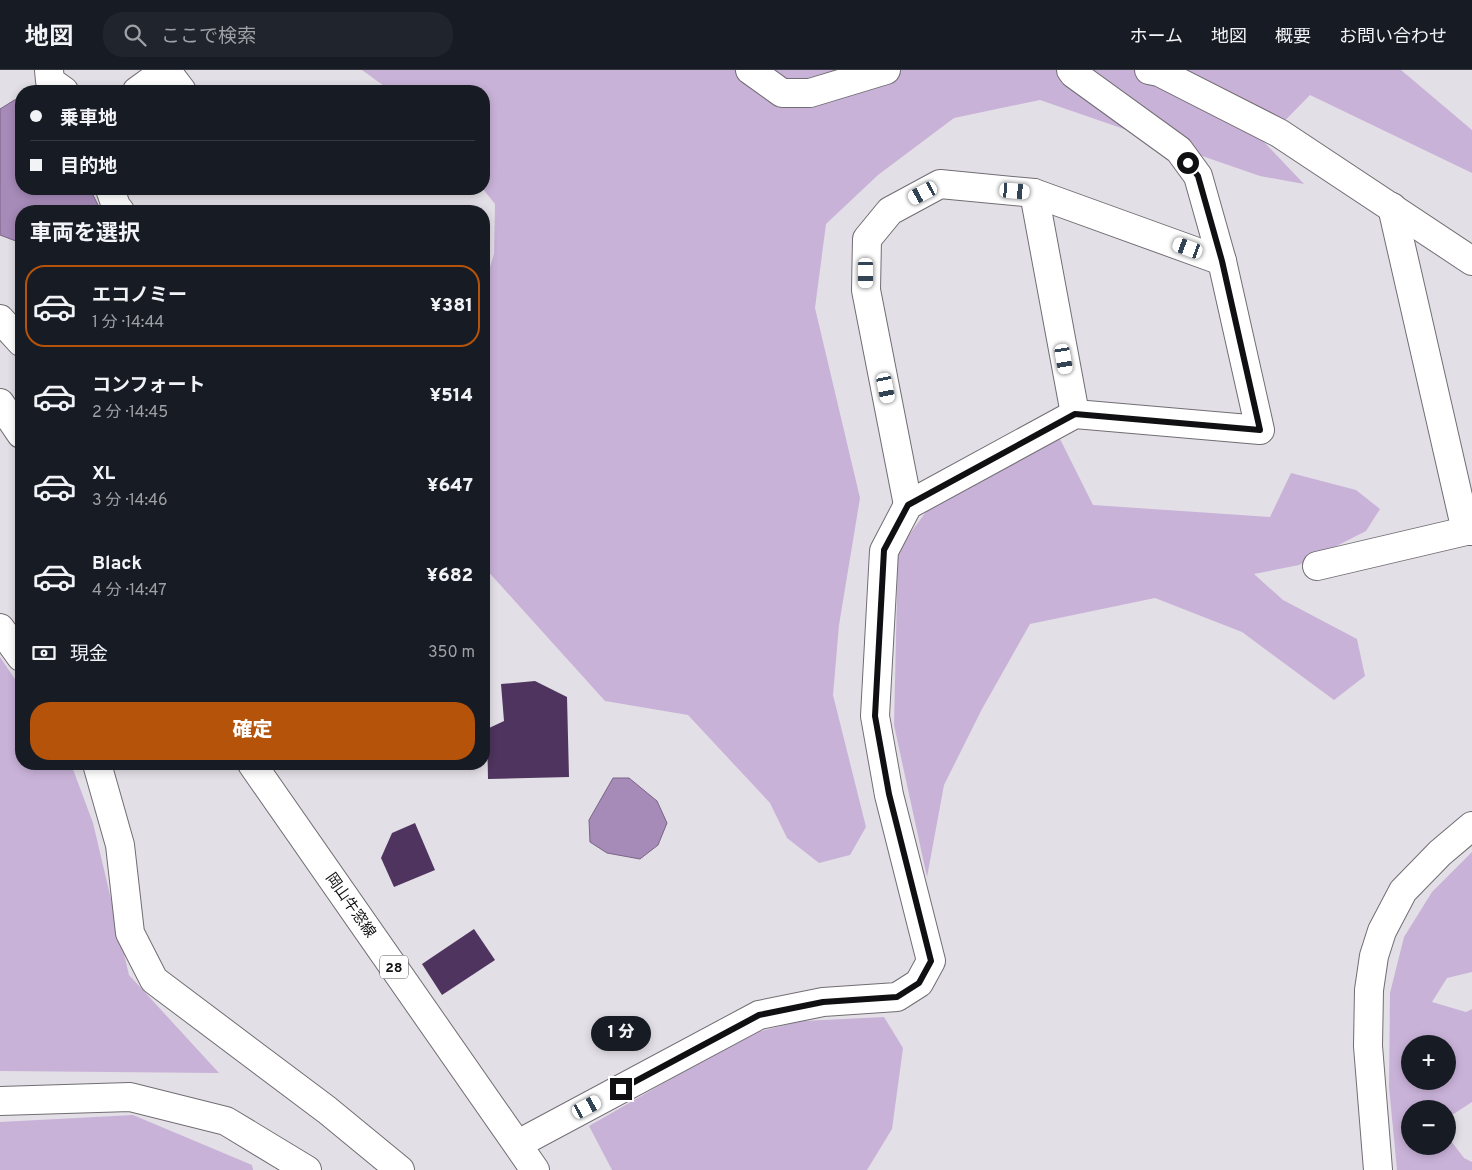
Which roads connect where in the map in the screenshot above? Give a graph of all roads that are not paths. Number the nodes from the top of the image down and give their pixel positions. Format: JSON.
{"nodes":[{"id":1,"x":49,"y":70,"type":"edge"},
{"id":2,"x":750,"y":70,"type":"edge"},
{"id":3,"x":886,"y":70,"type":"edge"},
{"id":4,"x":1071,"y":70,"type":"edge"},
{"id":5,"x":1149,"y":70,"type":"edge"},
{"id":6,"x":55,"y":85,"type":"edge"},
{"id":7,"x":145,"y":85,"type":"edge"},
{"id":8,"x":177,"y":85,"type":"edge"},
{"id":9,"x":1034,"y":193,"type":"junction"},
{"id":10,"x":1392,"y":207,"type":"junction"},
{"id":11,"x":1222,"y":261,"type":"junction"},
{"id":12,"x":1472,"y":261,"type":"edge"},
{"id":13,"x":0,"y":319,"type":"edge"},
{"id":14,"x":15,"y":335,"type":"edge"},
{"id":15,"x":0,"y":403,"type":"edge"},
{"id":16,"x":1075,"y":414,"type":"junction"},
{"id":17,"x":15,"y":425,"type":"edge"},
{"id":18,"x":908,"y":505,"type":"junction"},
{"id":19,"x":1469,"y":531,"type":"edge"},
{"id":20,"x":1317,"y":566,"type":"dead end"},
{"id":21,"x":0,"y":628,"type":"edge"},
{"id":22,"x":15,"y":649,"type":"edge"},
{"id":23,"x":99,"y":770,"type":"edge"},
{"id":24,"x":256,"y":770,"type":"edge"},
{"id":25,"x":1472,"y":826,"type":"edge"},
{"id":26,"x":0,"y":1101,"type":"edge"},
{"id":27,"x":518,"y":1144,"type":"junction"},
{"id":28,"x":307,"y":1170,"type":"edge"},
{"id":29,"x":400,"y":1170,"type":"edge"},
{"id":30,"x":535,"y":1170,"type":"edge"},
{"id":31,"x":1378,"y":1170,"type":"edge"}],
"edges":[{"from":1,"to":6,"type":"street"},
{"from":2,"to":3,"type":"street"},
{"from":4,"to":11,"type":"street"},
{"from":5,"to":10,"type":"street"},
{"from":7,"to":8,"type":"street"},
{"from":9,"to":11,"type":"street"},
{"from":9,"to":16,"type":"street"},
{"from":9,"to":18,"type":"street"},
{"from":10,"to":12,"type":"street"},
{"from":10,"to":19,"type":"street"},
{"from":11,"to":16,"type":"street"},
{"from":13,"to":14,"type":"street"},
{"from":15,"to":17,"type":"street"},
{"from":16,"to":18,"type":"street"},
{"from":18,"to":27,"type":"street"},
{"from":19,"to":20,"type":"street"},
{"from":21,"to":22,"type":"street"},
{"from":23,"to":29,"type":"street"},
{"from":24,"to":27,"type":"street","name":"岡山牛窓線","number":"28"},
{"from":25,"to":31,"type":"street"},
{"from":26,"to":28,"type":"street"},
{"from":27,"to":30,"type":"street","name":"岡山牛窓線","number":"28"}]}
